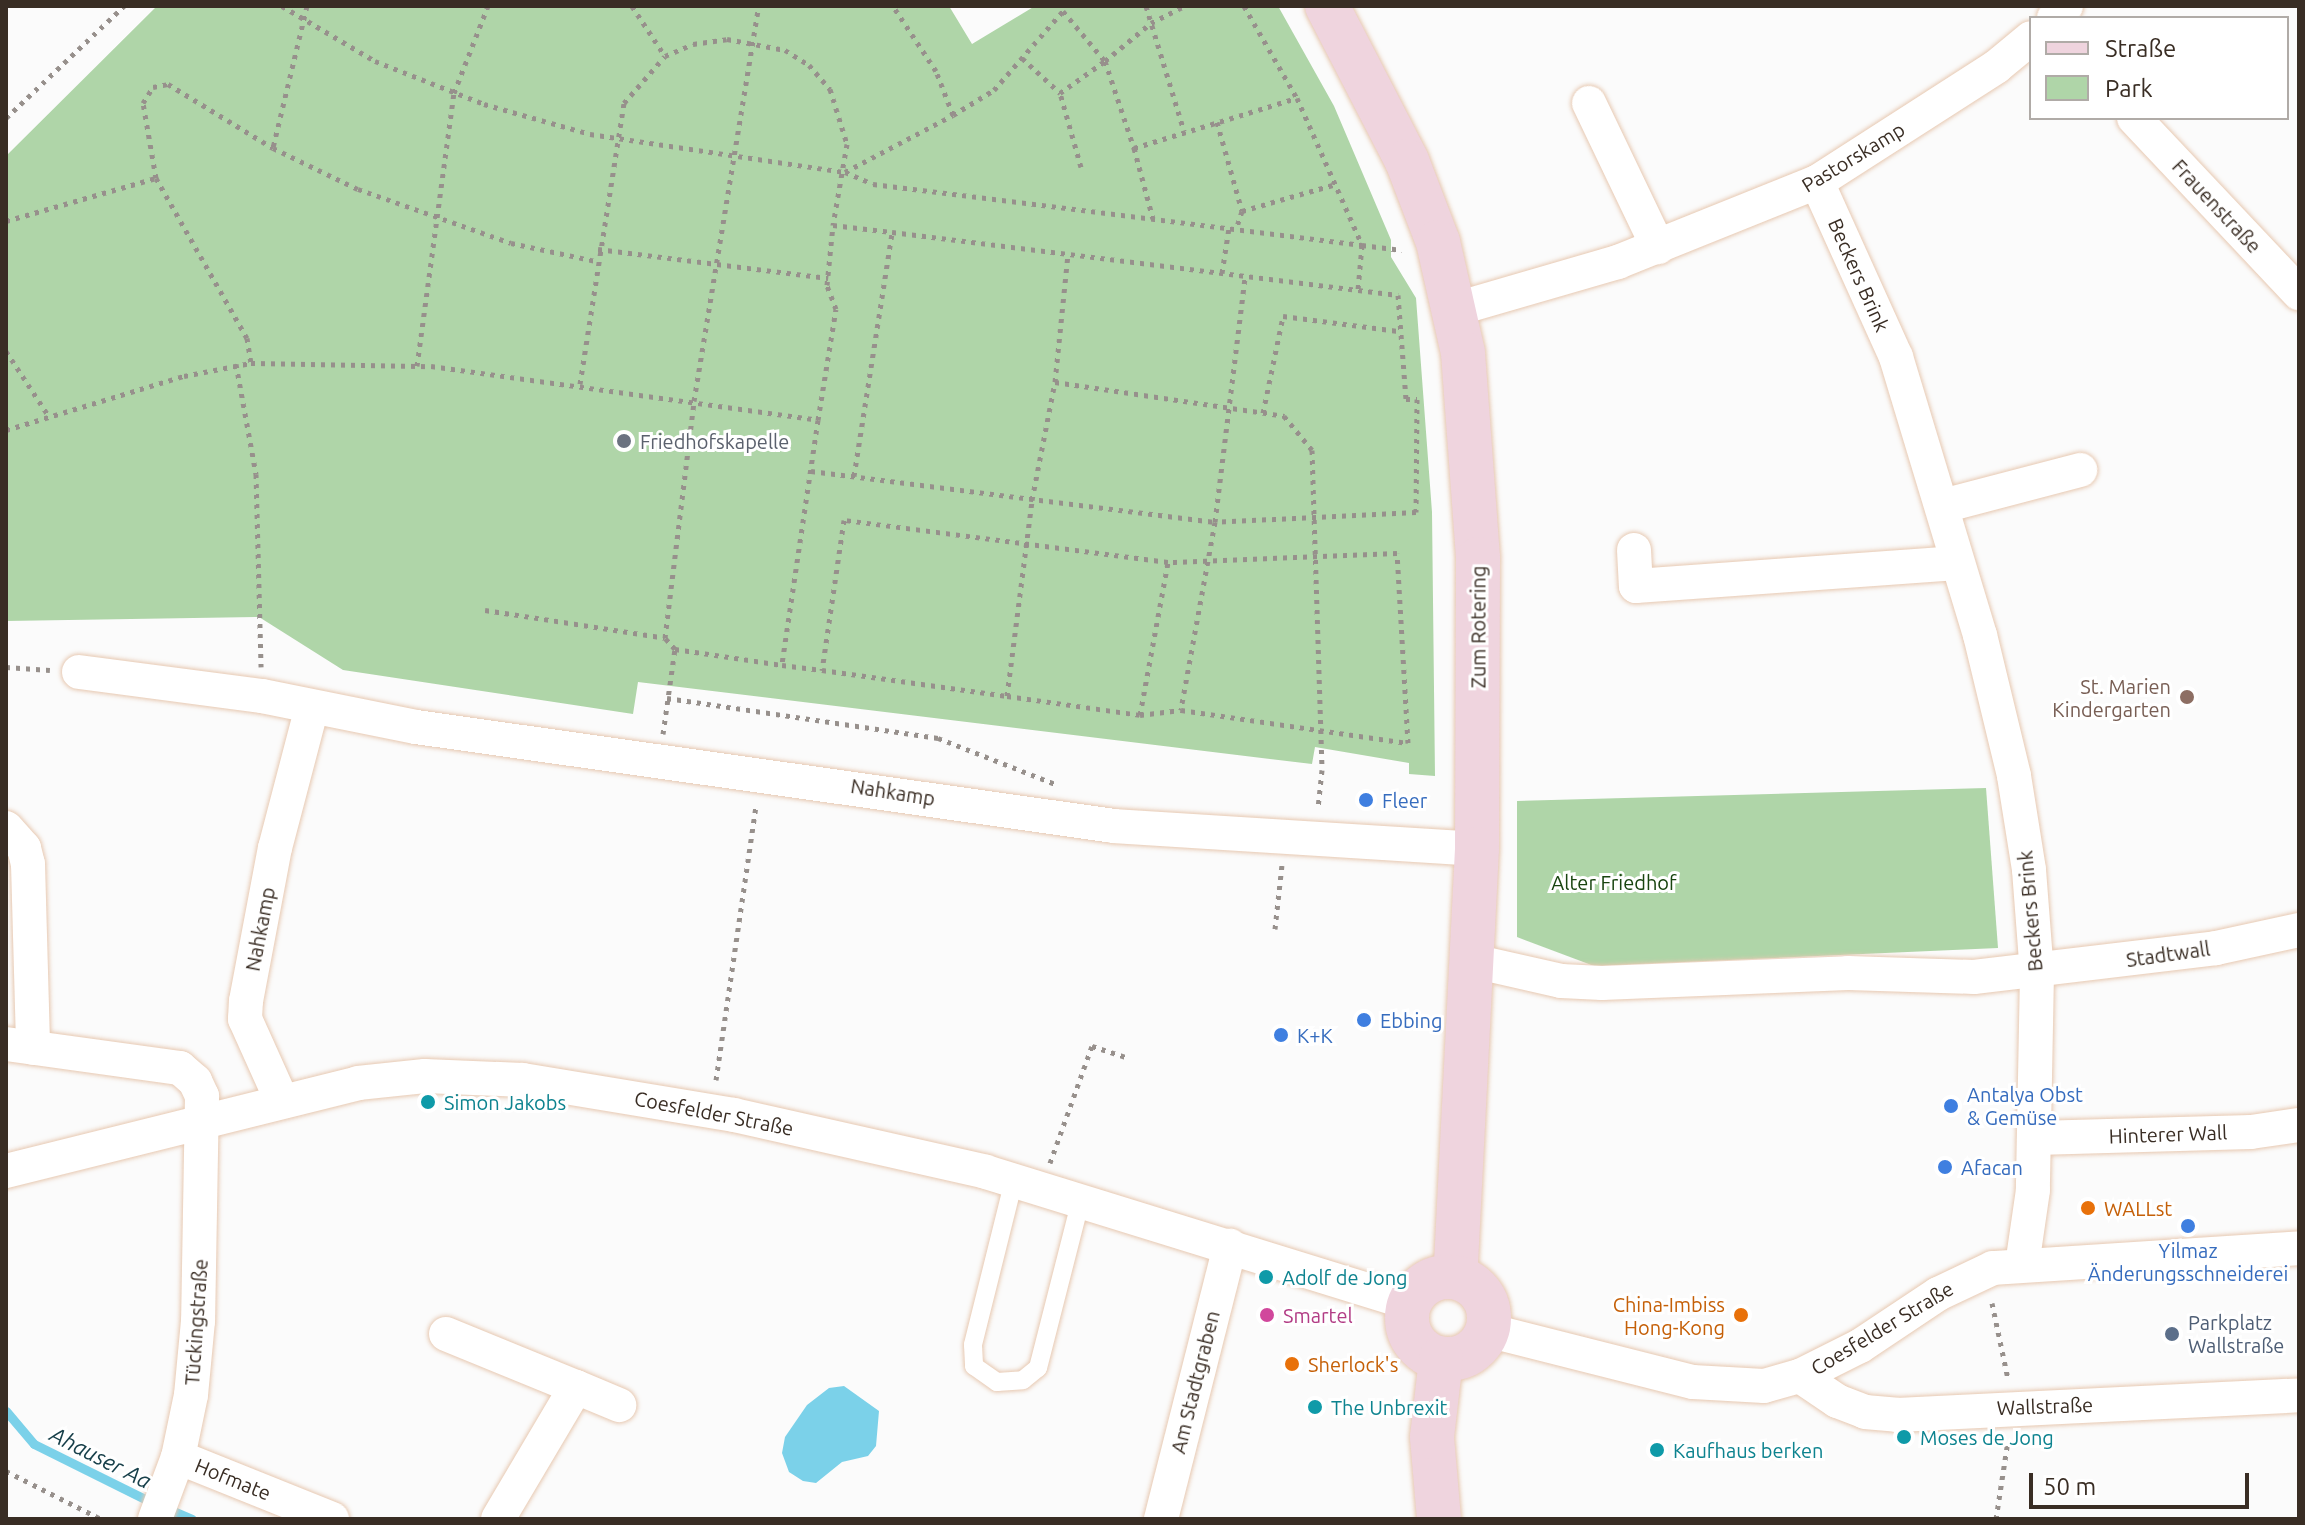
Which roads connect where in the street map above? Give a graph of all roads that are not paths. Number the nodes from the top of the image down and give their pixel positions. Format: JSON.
{"nodes":[{"id":1,"x":1327,"y":6,"type":"edge"},
{"id":2,"x":2029,"y":40,"type":"edge"},
{"id":3,"x":1589,"y":103,"type":"dead end"},
{"id":4,"x":2136,"y":120,"type":"edge"},
{"id":5,"x":1817,"y":182,"type":"junction"},
{"id":6,"x":1658,"y":247,"type":"junction"},
{"id":7,"x":2299,"y":293,"type":"edge"},
{"id":8,"x":1456,"y":309,"type":"junction"},
{"id":9,"x":2080,"y":470,"type":"dead end"},
{"id":10,"x":1943,"y":506,"type":"junction"},
{"id":11,"x":1634,"y":550,"type":"dead end"},
{"id":12,"x":1957,"y":563,"type":"junction"},
{"id":13,"x":79,"y":672,"type":"road end"},
{"id":14,"x":312,"y":707,"type":"junction"},
{"id":15,"x":6,"y":828,"type":"edge"},
{"id":16,"x":1477,"y":849,"type":"junction"},
{"id":17,"x":2299,"y":930,"type":"edge"},
{"id":18,"x":1473,"y":961,"type":"junction"},
{"id":19,"x":2037,"y":973,"type":"junction"},
{"id":20,"x":20,"y":1046,"type":"edge"},
{"id":21,"x":281,"y":1099,"type":"junction"},
{"id":22,"x":200,"y":1120,"type":"junction"},
{"id":23,"x":2299,"y":1125,"type":"edge"},
{"id":24,"x":2036,"y":1138,"type":"junction"},
{"id":25,"x":6,"y":1171,"type":"edge"},
{"id":26,"x":1028,"y":1183,"type":"junction"},
{"id":27,"x":1081,"y":1199,"type":"junction"},
{"id":28,"x":1230,"y":1246,"type":"junction"},
{"id":29,"x":2299,"y":1248,"type":"edge"},
{"id":30,"x":2032,"y":1265,"type":"junction"},
{"id":31,"x":1455,"y":1277,"type":"junction"},
{"id":32,"x":1409,"y":1303,"type":"junction"},
{"id":33,"x":1487,"y":1330,"type":"junction"},
{"id":34,"x":446,"y":1334,"type":"dead end"},
{"id":35,"x":1441,"y":1359,"type":"junction"},
{"id":36,"x":1800,"y":1376,"type":"junction"},
{"id":37,"x":576,"y":1387,"type":"junction"},
{"id":38,"x":2299,"y":1395,"type":"edge"},
{"id":39,"x":619,"y":1405,"type":"dead end"},
{"id":40,"x":174,"y":1469,"type":"junction"},
{"id":41,"x":155,"y":1519,"type":"edge"},
{"id":42,"x":332,"y":1519,"type":"edge"},
{"id":43,"x":498,"y":1519,"type":"edge"},
{"id":44,"x":1161,"y":1519,"type":"edge"},
{"id":45,"x":1439,"y":1519,"type":"edge"}],
"edges":[{"from":1,"to":8,"type":"street","name":"Zum Rotering"},
{"from":2,"to":5,"type":"street","name":"Pastorskamp"},
{"from":3,"to":6,"type":"street"},
{"from":4,"to":7,"type":"street","name":"Frauenstraße"},
{"from":5,"to":6,"type":"street","name":"Pastorskamp"},
{"from":5,"to":10,"type":"street","name":"Beckers Brink"},
{"from":6,"to":8,"type":"street","name":"Pastorskamp"},
{"from":8,"to":16,"type":"street","name":"Zum Rotering"},
{"from":9,"to":10,"type":"street"},
{"from":10,"to":12,"type":"street","name":"Beckers Brink"},
{"from":11,"to":12,"type":"street"},
{"from":12,"to":19,"type":"street","name":"Beckers Brink"},
{"from":13,"to":14,"type":"street","name":"Nahkamp"},
{"from":14,"to":16,"type":"street","name":"Nahkamp"},
{"from":14,"to":21,"type":"street","name":"Nahkamp"},
{"from":15,"to":20,"type":"street"},
{"from":16,"to":18,"type":"street","name":"Zum Rotering"},
{"from":17,"to":19,"type":"street","name":"Stadtwall"},
{"from":18,"to":19,"type":"street","name":"Stadtwall"},
{"from":18,"to":31,"type":"street","name":"Zum Rotering"},
{"from":19,"to":24,"type":"street","name":"Beckers Brink"},
{"from":20,"to":22,"type":"street"},
{"from":21,"to":22,"type":"street","name":"Coesfelder Straße"},
{"from":21,"to":26,"type":"street","name":"Coesfelder Straße"},
{"from":22,"to":25,"type":"street","name":"Coesfelder Straße"},
{"from":22,"to":40,"type":"street","name":"Tückingstraße"},
{"from":23,"to":24,"type":"street","name":"Hinterer Wall"},
{"from":24,"to":30,"type":"street","name":"Beckers Brink"},
{"from":26,"to":27,"type":"street","name":"Coesfelder Straße"},
{"from":26,"to":27,"type":"lane"},
{"from":27,"to":28,"type":"street","name":"Coesfelder Straße"},
{"from":28,"to":32,"type":"street","name":"Coesfelder Straße"},
{"from":28,"to":44,"type":"street","name":"Am Stadtgraben"},
{"from":29,"to":30,"type":"street"},
{"from":30,"to":36,"type":"street","name":"Coesfelder Straße"},
{"from":31,"to":32,"type":"street"},
{"from":31,"to":33,"type":"street"},
{"from":32,"to":35,"type":"street"},
{"from":33,"to":35,"type":"street"},
{"from":33,"to":36,"type":"street","name":"Coesfelder Straße"},
{"from":34,"to":37,"type":"street"},
{"from":35,"to":45,"type":"street"},
{"from":36,"to":38,"type":"street","name":"Wallstraße"},
{"from":37,"to":39,"type":"street"},
{"from":37,"to":43,"type":"street"},
{"from":40,"to":41,"type":"street","name":"Tückingstraße"},
{"from":40,"to":42,"type":"street","name":"Hofmate"}]}
